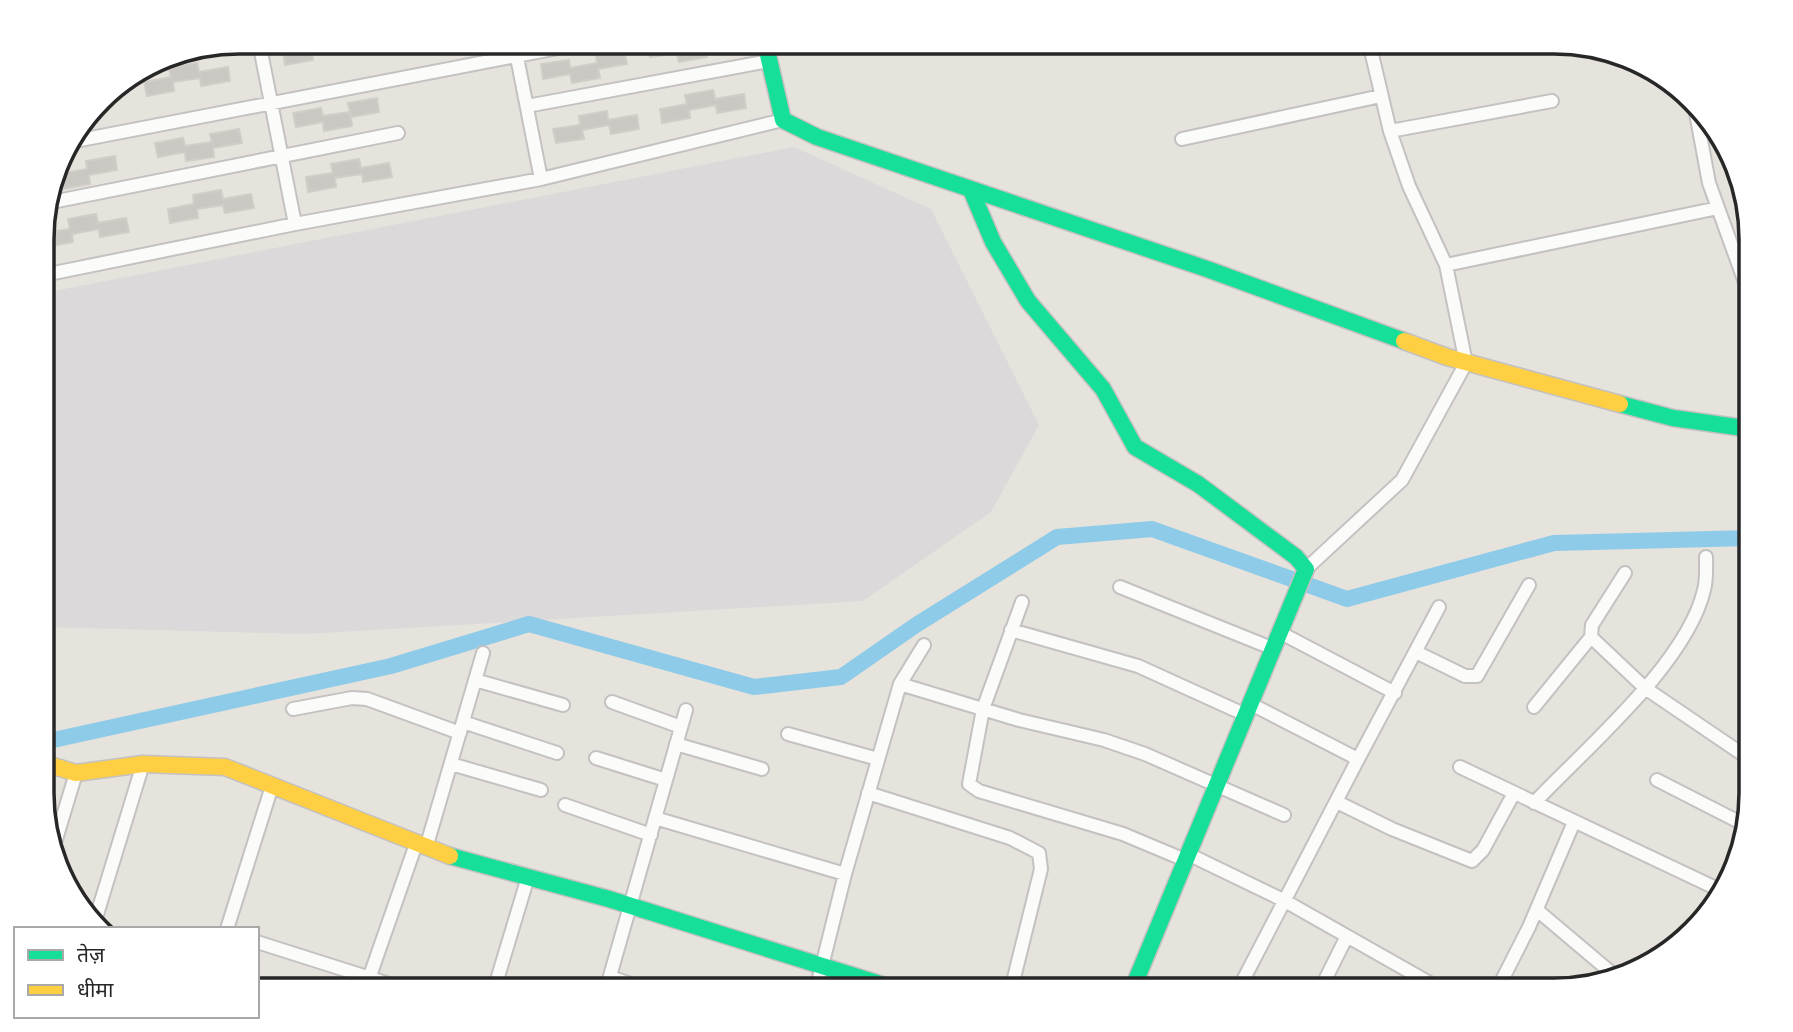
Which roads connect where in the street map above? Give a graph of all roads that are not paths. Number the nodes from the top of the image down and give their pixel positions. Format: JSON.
{"nodes":[{"id":1,"x":261,"y":54,"type":"edge"},
{"id":2,"x":527,"y":54,"type":"edge"},
{"id":3,"x":768,"y":54,"type":"edge"},
{"id":4,"x":1372,"y":54,"type":"edge"},
{"id":5,"x":517,"y":56,"type":"junction"},
{"id":6,"x":769,"y":61,"type":"junction"},
{"id":7,"x":1381,"y":96,"type":"junction"},
{"id":8,"x":1552,"y":100,"type":"dead end"},
{"id":9,"x":271,"y":103,"type":"junction"},
{"id":10,"x":527,"y":106,"type":"junction"},
{"id":11,"x":783,"y":121,"type":"junction"},
{"id":12,"x":1698,"y":123,"type":"edge"},
{"id":13,"x":1390,"y":131,"type":"junction"},
{"id":14,"x":398,"y":133,"type":"dead end"},
{"id":15,"x":83,"y":139,"type":"edge"},
{"id":16,"x":1182,"y":139,"type":"dead end"},
{"id":17,"x":282,"y":157,"type":"junction"},
{"id":18,"x":541,"y":179,"type":"junction"},
{"id":19,"x":971,"y":190,"type":"junction"},
{"id":20,"x":59,"y":201,"type":"edge"},
{"id":21,"x":1718,"y":208,"type":"junction"},
{"id":22,"x":295,"y":224,"type":"junction"},
{"id":23,"x":1738,"y":263,"type":"edge"},
{"id":24,"x":1446,"y":265,"type":"junction"},
{"id":25,"x":54,"y":273,"type":"edge"},
{"id":26,"x":1466,"y":363,"type":"junction"},
{"id":27,"x":1738,"y":427,"type":"edge"},
{"id":28,"x":1706,"y":557,"type":"dead end"},
{"id":29,"x":1305,"y":573,"type":"junction"},
{"id":30,"x":1625,"y":573,"type":"dead end"},
{"id":31,"x":1529,"y":585,"type":"dead end"},
{"id":32,"x":1120,"y":587,"type":"dead end"},
{"id":33,"x":1022,"y":603,"type":"dead end"},
{"id":34,"x":1439,"y":607,"type":"dead end"},
{"id":35,"x":1011,"y":630,"type":"junction"},
{"id":36,"x":1591,"y":637,"type":"junction"},
{"id":37,"x":1278,"y":641,"type":"junction"},
{"id":38,"x":924,"y":645,"type":"dead end"},
{"id":39,"x":1416,"y":652,"type":"junction"},
{"id":40,"x":483,"y":653,"type":"dead end"},
{"id":41,"x":475,"y":680,"type":"junction"},
{"id":42,"x":900,"y":684,"type":"junction"},
{"id":43,"x":1645,"y":688,"type":"junction"},
{"id":44,"x":1395,"y":693,"type":"junction"},
{"id":45,"x":612,"y":702,"type":"dead end"},
{"id":46,"x":563,"y":705,"type":"dead end"},
{"id":47,"x":1534,"y":707,"type":"dead end"},
{"id":48,"x":293,"y":709,"type":"dead end"},
{"id":49,"x":983,"y":709,"type":"junction"},
{"id":50,"x":1249,"y":709,"type":"junction"},
{"id":51,"x":686,"y":710,"type":"dead end"},
{"id":52,"x":681,"y":727,"type":"junction"},
{"id":53,"x":461,"y":728,"type":"junction"},
{"id":54,"x":788,"y":734,"type":"dead end"},
{"id":55,"x":676,"y":744,"type":"junction"},
{"id":56,"x":1738,"y":751,"type":"edge"},
{"id":57,"x":557,"y":753,"type":"dead end"},
{"id":58,"x":596,"y":758,"type":"dead end"},
{"id":59,"x":877,"y":759,"type":"junction"},
{"id":60,"x":1356,"y":763,"type":"junction"},
{"id":61,"x":143,"y":764,"type":"junction"},
{"id":62,"x":451,"y":764,"type":"junction"},
{"id":63,"x":54,"y":766,"type":"edge"},
{"id":64,"x":1460,"y":767,"type":"dead end"},
{"id":65,"x":762,"y":769,"type":"dead end"},
{"id":66,"x":76,"y":773,"type":"junction"},
{"id":67,"x":666,"y":780,"type":"junction"},
{"id":68,"x":1657,"y":780,"type":"dead end"},
{"id":69,"x":1216,"y":785,"type":"junction"},
{"id":70,"x":272,"y":786,"type":"junction"},
{"id":71,"x":541,"y":790,"type":"dead end"},
{"id":72,"x":868,"y":793,"type":"junction"},
{"id":73,"x":1514,"y":793,"type":"junction"},
{"id":74,"x":1337,"y":802,"type":"junction"},
{"id":75,"x":1534,"y":803,"type":"junction"},
{"id":76,"x":565,"y":805,"type":"dead end"},
{"id":77,"x":1284,"y":815,"type":"dead end"},
{"id":78,"x":655,"y":818,"type":"junction"},
{"id":79,"x":1736,"y":820,"type":"edge"},
{"id":80,"x":1574,"y":822,"type":"junction"},
{"id":81,"x":59,"y":830,"type":"edge"},
{"id":82,"x":651,"y":835,"type":"junction"},
{"id":83,"x":421,"y":846,"type":"junction"},
{"id":84,"x":1186,"y":857,"type":"junction"},
{"id":85,"x":845,"y":874,"type":"junction"},
{"id":86,"x":528,"y":877,"type":"junction"},
{"id":87,"x":1713,"y":887,"type":"edge"},
{"id":88,"x":1284,"y":901,"type":"junction"},
{"id":89,"x":631,"y":906,"type":"junction"},
{"id":90,"x":1536,"y":910,"type":"junction"},
{"id":91,"x":98,"y":912,"type":"edge"},
{"id":92,"x":228,"y":927,"type":"edge"},
{"id":93,"x":1346,"y":938,"type":"junction"},
{"id":94,"x":259,"y":943,"type":"edge"},
{"id":95,"x":824,"y":967,"type":"junction"},
{"id":96,"x":1607,"y":969,"type":"edge"},
{"id":97,"x":1414,"y":975,"type":"joint"},
{"id":98,"x":1014,"y":977,"type":"edge"},
{"id":99,"x":1137,"y":977,"type":"edge"},
{"id":100,"x":1245,"y":977,"type":"edge"},
{"id":101,"x":1326,"y":977,"type":"edge"},
{"id":102,"x":1418,"y":977,"type":"edge"},
{"id":103,"x":1503,"y":977,"type":"edge"},
{"id":104,"x":351,"y":978,"type":"edge"},
{"id":105,"x":369,"y":978,"type":"edge"},
{"id":106,"x":498,"y":978,"type":"edge"},
{"id":107,"x":610,"y":978,"type":"edge"},
{"id":108,"x":820,"y":978,"type":"edge"},
{"id":109,"x":858,"y":978,"type":"edge"}],
"edges":[{"from":1,"to":9,"type":"street"},
{"from":2,"to":5,"type":"street"},
{"from":3,"to":6,"type":"street"},
{"from":4,"to":7,"type":"street"},
{"from":5,"to":9,"type":"street"},
{"from":5,"to":10,"type":"street"},
{"from":6,"to":10,"type":"street"},
{"from":6,"to":11,"type":"street"},
{"from":7,"to":13,"type":"street"},
{"from":7,"to":16,"type":"street"},
{"from":8,"to":13,"type":"street"},
{"from":9,"to":15,"type":"street"},
{"from":9,"to":17,"type":"street"},
{"from":10,"to":18,"type":"street"},
{"from":11,"to":18,"type":"street"},
{"from":11,"to":19,"type":"street"},
{"from":12,"to":21,"type":"street"},
{"from":13,"to":24,"type":"street"},
{"from":14,"to":17,"type":"street"},
{"from":17,"to":20,"type":"street"},
{"from":17,"to":22,"type":"street"},
{"from":18,"to":22,"type":"street"},
{"from":19,"to":26,"type":"street"},
{"from":19,"to":29,"type":"street"},
{"from":21,"to":23,"type":"street"},
{"from":21,"to":24,"type":"street"},
{"from":22,"to":25,"type":"street"},
{"from":24,"to":26,"type":"street"},
{"from":26,"to":27,"type":"street"},
{"from":26,"to":29,"type":"street"},
{"from":28,"to":43,"type":"street"},
{"from":29,"to":37,"type":"street"},
{"from":30,"to":36,"type":"street"},
{"from":31,"to":39,"type":"street"},
{"from":32,"to":37,"type":"street"},
{"from":33,"to":35,"type":"street"},
{"from":34,"to":39,"type":"street"},
{"from":35,"to":49,"type":"street"},
{"from":35,"to":50,"type":"street"},
{"from":36,"to":43,"type":"street"},
{"from":36,"to":47,"type":"street"},
{"from":37,"to":44,"type":"street"},
{"from":37,"to":50,"type":"street"},
{"from":38,"to":42,"type":"street"},
{"from":39,"to":44,"type":"street"},
{"from":40,"to":41,"type":"street"},
{"from":41,"to":46,"type":"street"},
{"from":41,"to":53,"type":"street"},
{"from":42,"to":49,"type":"street"},
{"from":42,"to":59,"type":"street"},
{"from":43,"to":56,"type":"street"},
{"from":43,"to":75,"type":"street"},
{"from":44,"to":60,"type":"street"},
{"from":45,"to":52,"type":"street"},
{"from":48,"to":53,"type":"street"},
{"from":49,"to":69,"type":"street"},
{"from":49,"to":84,"type":"street"},
{"from":50,"to":60,"type":"street"},
{"from":50,"to":69,"type":"street"},
{"from":51,"to":52,"type":"street"},
{"from":52,"to":55,"type":"street"},
{"from":53,"to":57,"type":"street"},
{"from":53,"to":62,"type":"street"},
{"from":54,"to":59,"type":"street"},
{"from":55,"to":65,"type":"street"},
{"from":55,"to":67,"type":"street"},
{"from":58,"to":67,"type":"street"},
{"from":59,"to":72,"type":"street"},
{"from":60,"to":74,"type":"street"},
{"from":61,"to":66,"type":"street"},
{"from":61,"to":70,"type":"street"},
{"from":61,"to":91,"type":"street"},
{"from":62,"to":71,"type":"street"},
{"from":62,"to":83,"type":"street"},
{"from":63,"to":66,"type":"street"},
{"from":64,"to":73,"type":"street"},
{"from":66,"to":81,"type":"street"},
{"from":67,"to":78,"type":"street"},
{"from":68,"to":79,"type":"street"},
{"from":69,"to":77,"type":"street"},
{"from":69,"to":84,"type":"street"},
{"from":70,"to":83,"type":"street"},
{"from":70,"to":92,"type":"street"},
{"from":72,"to":85,"type":"street"},
{"from":72,"to":98,"type":"street"},
{"from":73,"to":74,"type":"street"},
{"from":73,"to":75,"type":"street"},
{"from":74,"to":88,"type":"street"},
{"from":75,"to":80,"type":"street"},
{"from":76,"to":82,"type":"street"},
{"from":78,"to":82,"type":"street"},
{"from":78,"to":85,"type":"street"},
{"from":80,"to":87,"type":"street"},
{"from":80,"to":90,"type":"street"},
{"from":82,"to":89,"type":"street"},
{"from":83,"to":86,"type":"street"},
{"from":83,"to":105,"type":"street"},
{"from":84,"to":88,"type":"street"},
{"from":84,"to":99,"type":"street"},
{"from":85,"to":95,"type":"street"},
{"from":86,"to":89,"type":"street"},
{"from":86,"to":106,"type":"street"},
{"from":88,"to":93,"type":"street"},
{"from":88,"to":100,"type":"street"},
{"from":89,"to":95,"type":"street"},
{"from":89,"to":107,"type":"street"},
{"from":90,"to":96,"type":"street"},
{"from":90,"to":103,"type":"street"},
{"from":93,"to":97,"type":"street"},
{"from":93,"to":101,"type":"street"},
{"from":94,"to":104,"type":"street"},
{"from":95,"to":108,"type":"street"},
{"from":95,"to":109,"type":"street"},
{"from":97,"to":102,"type":"street"}]}
